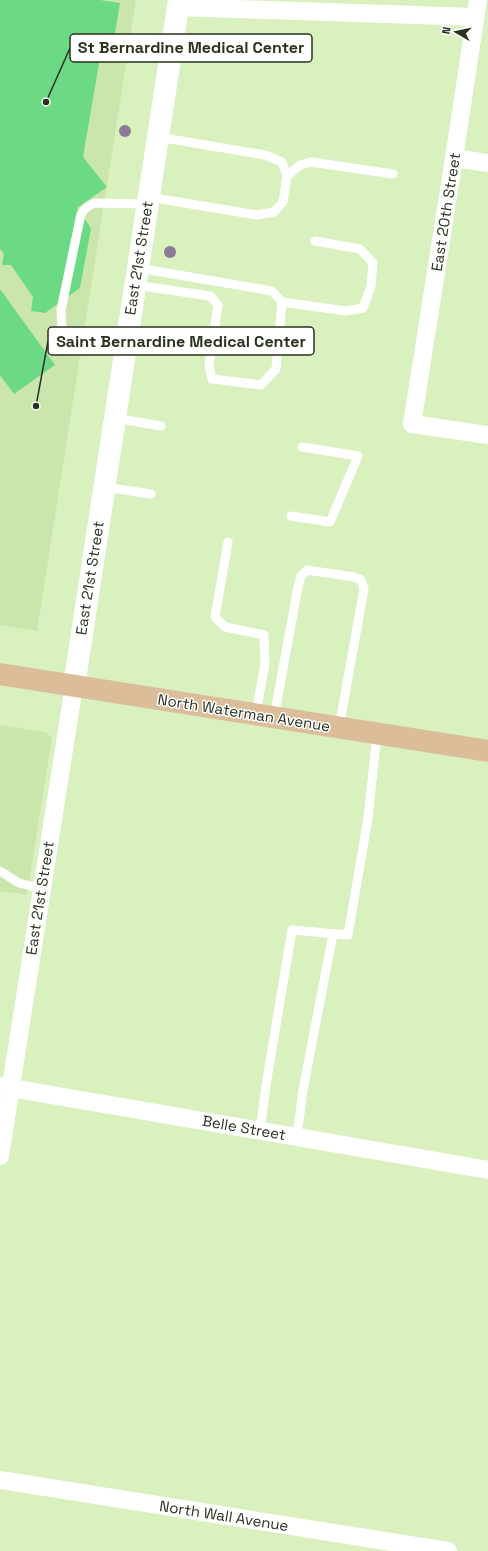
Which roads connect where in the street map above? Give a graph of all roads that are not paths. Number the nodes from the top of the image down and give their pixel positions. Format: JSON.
{"nodes":[{"id":1,"x":178,"y":3,"type":"edge"},
{"id":2,"x":321,"y":6,"type":"edge"},
{"id":3,"x":476,"y":8,"type":"edge"},
{"id":4,"x":158,"y":137,"type":"junction"},
{"id":5,"x":454,"y":158,"type":"junction"},
{"id":6,"x":488,"y":163,"type":"edge"},
{"id":7,"x":393,"y":174,"type":"dead end"},
{"id":8,"x":287,"y":176,"type":"junction"},
{"id":9,"x":148,"y":200,"type":"junction"},
{"id":10,"x":315,"y":241,"type":"dead end"},
{"id":11,"x":136,"y":277,"type":"junction"},
{"id":12,"x":282,"y":302,"type":"junction"},
{"id":13,"x":125,"y":351,"type":"junction"},
{"id":14,"x":115,"y":418,"type":"junction"},
{"id":15,"x":162,"y":426,"type":"dead end"},
{"id":16,"x":488,"y":435,"type":"edge"},
{"id":17,"x":302,"y":447,"type":"dead end"},
{"id":18,"x":104,"y":487,"type":"junction"},
{"id":19,"x":151,"y":494,"type":"dead end"},
{"id":20,"x":292,"y":516,"type":"dead end"},
{"id":21,"x":228,"y":542,"type":"dead end"},
{"id":22,"x":0,"y":674,"type":"edge"},
{"id":23,"x":74,"y":686,"type":"junction"},
{"id":24,"x":265,"y":716,"type":"junction"},
{"id":25,"x":339,"y":728,"type":"junction"},
{"id":26,"x":377,"y":734,"type":"junction"},
{"id":27,"x":488,"y":751,"type":"edge"},
{"id":28,"x":0,"y":871,"type":"edge"},
{"id":29,"x":42,"y":889,"type":"junction"},
{"id":30,"x":333,"y":934,"type":"junction"},
{"id":31,"x":5,"y":1087,"type":"edge"},
{"id":32,"x":260,"y":1131,"type":"junction"},
{"id":33,"x":297,"y":1137,"type":"junction"},
{"id":34,"x":0,"y":1156,"type":"edge"},
{"id":35,"x":488,"y":1170,"type":"edge"},
{"id":36,"x":0,"y":1480,"type":"edge"},
{"id":37,"x":448,"y":1551,"type":"edge"}],
"edges":[{"from":1,"to":2,"type":"street"},
{"from":1,"to":4,"type":"street","name":"East 21st Street"},
{"from":2,"to":3,"type":"street"},
{"from":3,"to":5,"type":"street","name":"East 20th Street"},
{"from":4,"to":8,"type":"lane"},
{"from":4,"to":9,"type":"street","name":"East 21st Street"},
{"from":5,"to":6,"type":"street"},
{"from":5,"to":16,"type":"street","name":"East 20th Street"},
{"from":7,"to":8,"type":"lane"},
{"from":8,"to":9,"type":"lane"},
{"from":9,"to":11,"type":"street","name":"East 21st Street"},
{"from":9,"to":13,"type":"lane"},
{"from":10,"to":12,"type":"lane"},
{"from":11,"to":12,"type":"lane"},
{"from":11,"to":12,"type":"lane"},
{"from":11,"to":13,"type":"street","name":"East 21st Street"},
{"from":13,"to":14,"type":"street","name":"East 21st Street"},
{"from":14,"to":15,"type":"lane"},
{"from":14,"to":18,"type":"street","name":"East 21st Street"},
{"from":17,"to":20,"type":"lane"},
{"from":18,"to":19,"type":"lane"},
{"from":18,"to":23,"type":"street","name":"East 21st Street"},
{"from":21,"to":24,"type":"lane"},
{"from":22,"to":23,"type":"main road","name":"North Waterman Avenue"},
{"from":23,"to":24,"type":"main road","name":"North Waterman Avenue"},
{"from":23,"to":29,"type":"street","name":"East 21st Street"},
{"from":24,"to":25,"type":"main road","name":"North Waterman Avenue"},
{"from":24,"to":25,"type":"lane"},
{"from":25,"to":26,"type":"main road","name":"North Waterman Avenue"},
{"from":26,"to":27,"type":"main road","name":"North Waterman Avenue"},
{"from":26,"to":30,"type":"lane"},
{"from":28,"to":29,"type":"lane"},
{"from":29,"to":31,"type":"street","name":"East 21st Street"},
{"from":30,"to":32,"type":"lane"},
{"from":30,"to":33,"type":"lane"},
{"from":31,"to":32,"type":"street","name":"Belle Street"},
{"from":31,"to":34,"type":"street","name":"East 21st Street"},
{"from":32,"to":33,"type":"street","name":"Belle Street"},
{"from":33,"to":35,"type":"street","name":"Belle Street"},
{"from":36,"to":37,"type":"street","name":"North Wall Avenue"}]}
